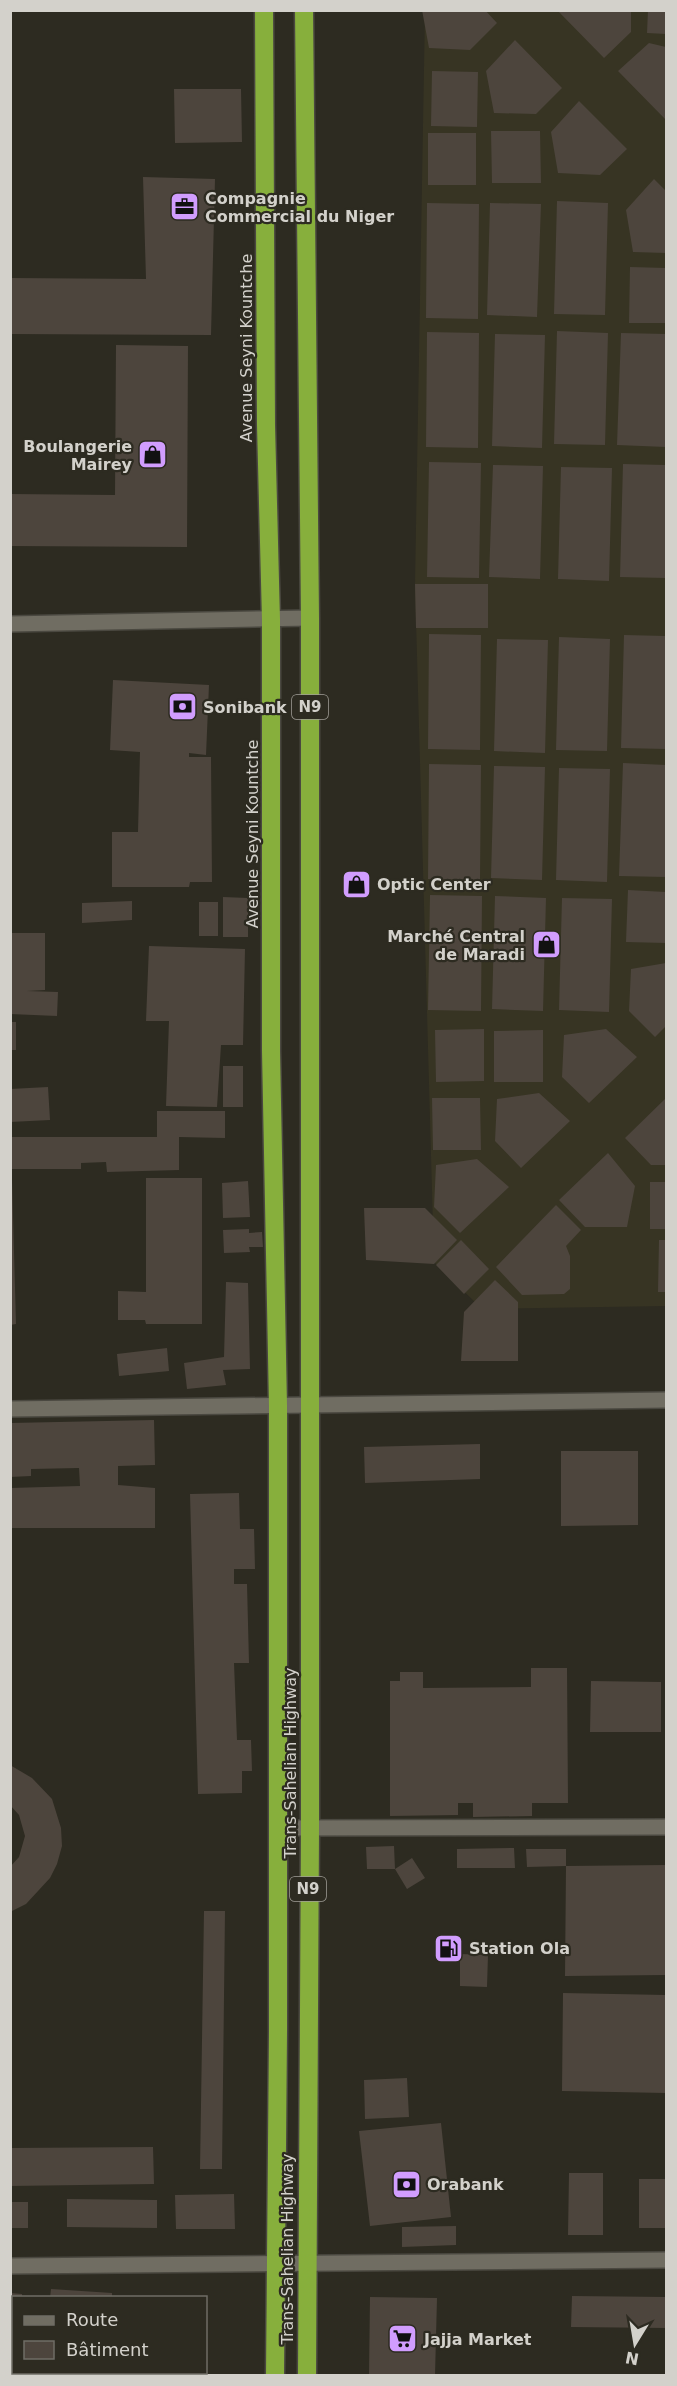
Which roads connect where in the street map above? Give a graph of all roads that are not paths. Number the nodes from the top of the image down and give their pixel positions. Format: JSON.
{"nodes":[{"id":1,"x":264,"y":10,"type":"edge"},
{"id":2,"x":304,"y":10,"type":"edge"},
{"id":3,"x":310,"y":618,"type":"junction"},
{"id":4,"x":272,"y":620,"type":"junction"},
{"id":5,"x":10,"y":624,"type":"edge"},
{"id":6,"x":666,"y":1400,"type":"edge"},
{"id":7,"x":310,"y":1403,"type":"junction"},
{"id":8,"x":278,"y":1406,"type":"junction"},
{"id":9,"x":10,"y":1409,"type":"edge"},
{"id":10,"x":666,"y":1827,"type":"edge"},
{"id":11,"x":278,"y":1828,"type":"junction"},
{"id":12,"x":310,"y":1828,"type":"junction"},
{"id":13,"x":666,"y":2260,"type":"edge"},
{"id":14,"x":306,"y":2262,"type":"junction"},
{"id":15,"x":275,"y":2263,"type":"junction"},
{"id":16,"x":10,"y":2266,"type":"edge"},
{"id":17,"x":275,"y":2376,"type":"edge"},
{"id":18,"x":307,"y":2376,"type":"edge"}],
"edges":[{"from":1,"to":4,"type":"highway","name":"Avenue Seyni Kountche","number":"N9"},
{"from":2,"to":3,"type":"highway","number":"N9"},
{"from":3,"to":4,"type":"street"},
{"from":3,"to":7,"type":"highway","number":"N9"},
{"from":4,"to":5,"type":"street"},
{"from":4,"to":8,"type":"highway","name":"Avenue Seyni Kountche","number":"N9"},
{"from":6,"to":7,"type":"street"},
{"from":7,"to":8,"type":"street"},
{"from":7,"to":12,"type":"highway","name":"Trans-Sahelian Highway","number":"N9"},
{"from":8,"to":9,"type":"street"},
{"from":8,"to":11,"type":"highway","name":"Trans-Sahelian Highway","number":"N9"},
{"from":10,"to":12,"type":"street"},
{"from":11,"to":12,"type":"street"},
{"from":11,"to":15,"type":"highway","name":"Trans-Sahelian Highway","number":"N9"},
{"from":12,"to":14,"type":"highway","name":"Trans-Sahelian Highway","number":"N9"},
{"from":13,"to":14,"type":"street"},
{"from":14,"to":15,"type":"street"},
{"from":14,"to":18,"type":"highway","name":"Trans-Sahelian Highway","number":"N9"},
{"from":15,"to":16,"type":"street"},
{"from":15,"to":17,"type":"highway","name":"Trans-Sahelian Highway","number":"N9"}]}
